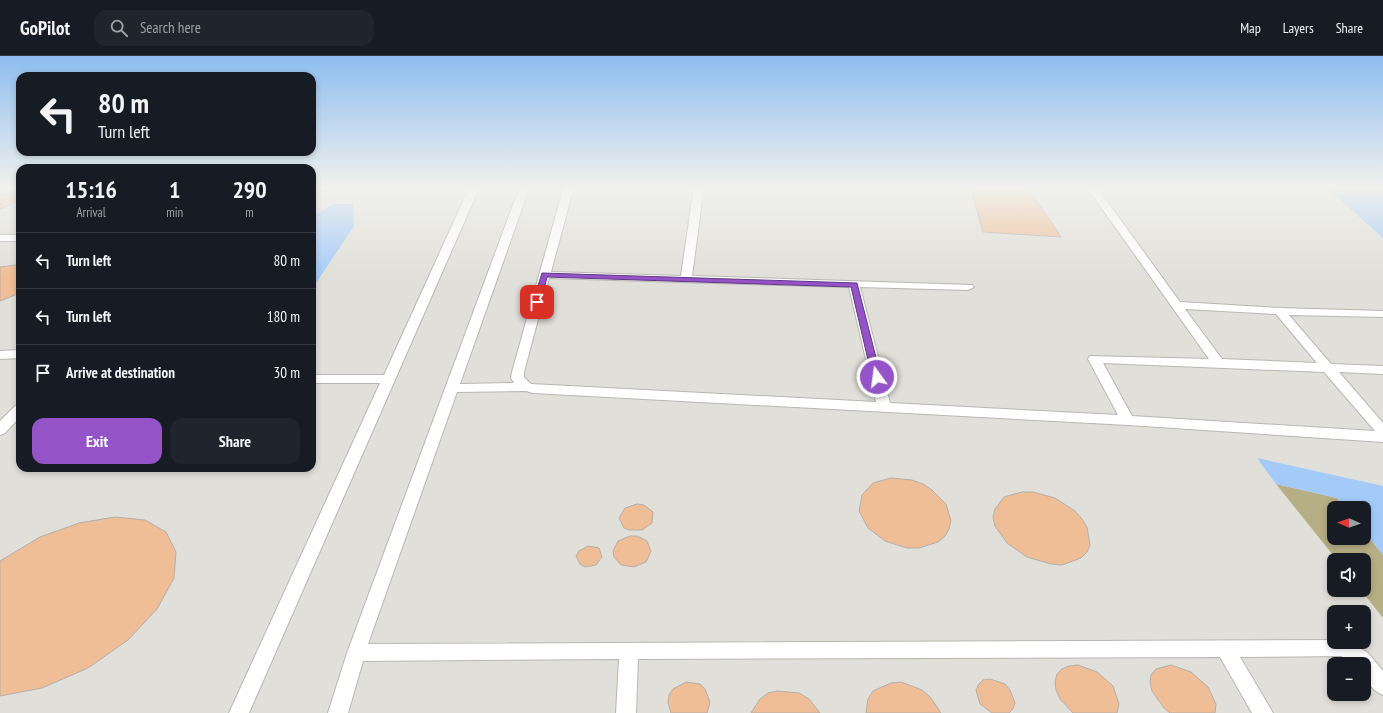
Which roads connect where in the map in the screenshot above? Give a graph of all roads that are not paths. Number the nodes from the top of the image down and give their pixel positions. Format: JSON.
{"nodes":[{"id":1,"x":461,"y":217,"type":"edge"},
{"id":2,"x":514,"y":217,"type":"edge"},
{"id":3,"x":560,"y":217,"type":"edge"},
{"id":4,"x":695,"y":217,"type":"edge"},
{"id":5,"x":1113,"y":217,"type":"edge"},
{"id":6,"x":0,"y":238,"type":"edge"},
{"id":7,"x":16,"y":238,"type":"edge"},
{"id":8,"x":544,"y":275,"type":"junction"},
{"id":9,"x":686,"y":280,"type":"junction"},
{"id":10,"x":854,"y":284,"type":"junction"},
{"id":11,"x":968,"y":287,"type":"dead end"},
{"id":12,"x":1176,"y":305,"type":"junction"},
{"id":13,"x":1279,"y":310,"type":"junction"},
{"id":14,"x":1383,"y":314,"type":"edge"},
{"id":15,"x":0,"y":354,"type":"edge"},
{"id":16,"x":16,"y":354,"type":"edge"},
{"id":17,"x":1218,"y":363,"type":"junction"},
{"id":18,"x":1328,"y":367,"type":"junction"},
{"id":19,"x":1383,"y":370,"type":"edge"},
{"id":20,"x":316,"y":379,"type":"edge"},
{"id":21,"x":390,"y":379,"type":"junction"},
{"id":22,"x":526,"y":387,"type":"junction"},
{"id":23,"x":452,"y":388,"type":"junction"},
{"id":24,"x":884,"y":407,"type":"junction"},
{"id":25,"x":16,"y":413,"type":"edge"},
{"id":26,"x":1128,"y":420,"type":"junction"},
{"id":27,"x":0,"y":430,"type":"edge"},
{"id":28,"x":1383,"y":432,"type":"edge"},
{"id":29,"x":1383,"y":437,"type":"edge"},
{"id":30,"x":1224,"y":648,"type":"junction"},
{"id":31,"x":629,"y":651,"type":"junction"},
{"id":32,"x":356,"y":653,"type":"junction"},
{"id":33,"x":1383,"y":686,"type":"edge"},
{"id":34,"x":239,"y":713,"type":"edge"},
{"id":35,"x":338,"y":713,"type":"edge"},
{"id":36,"x":626,"y":713,"type":"edge"},
{"id":37,"x":1263,"y":713,"type":"edge"}],
"edges":[{"from":1,"to":21,"type":"street"},
{"from":2,"to":23,"type":"street"},
{"from":3,"to":8,"type":"street"},
{"from":4,"to":9,"type":"street"},
{"from":5,"to":12,"type":"street"},
{"from":6,"to":7,"type":"street"},
{"from":8,"to":9,"type":"street"},
{"from":8,"to":22,"type":"street"},
{"from":9,"to":10,"type":"street"},
{"from":10,"to":11,"type":"street"},
{"from":10,"to":24,"type":"street"},
{"from":12,"to":13,"type":"street"},
{"from":12,"to":17,"type":"street"},
{"from":13,"to":14,"type":"street"},
{"from":13,"to":18,"type":"street"},
{"from":15,"to":16,"type":"street"},
{"from":17,"to":18,"type":"street"},
{"from":17,"to":26,"type":"street"},
{"from":18,"to":19,"type":"street"},
{"from":18,"to":28,"type":"street"},
{"from":20,"to":21,"type":"street"},
{"from":21,"to":34,"type":"street"},
{"from":22,"to":23,"type":"street"},
{"from":22,"to":24,"type":"street"},
{"from":23,"to":32,"type":"street"},
{"from":24,"to":26,"type":"street"},
{"from":25,"to":27,"type":"street"},
{"from":26,"to":29,"type":"street"},
{"from":30,"to":31,"type":"street"},
{"from":30,"to":33,"type":"street"},
{"from":30,"to":37,"type":"street"},
{"from":31,"to":32,"type":"street"},
{"from":31,"to":36,"type":"street"},
{"from":32,"to":35,"type":"street"}]}
